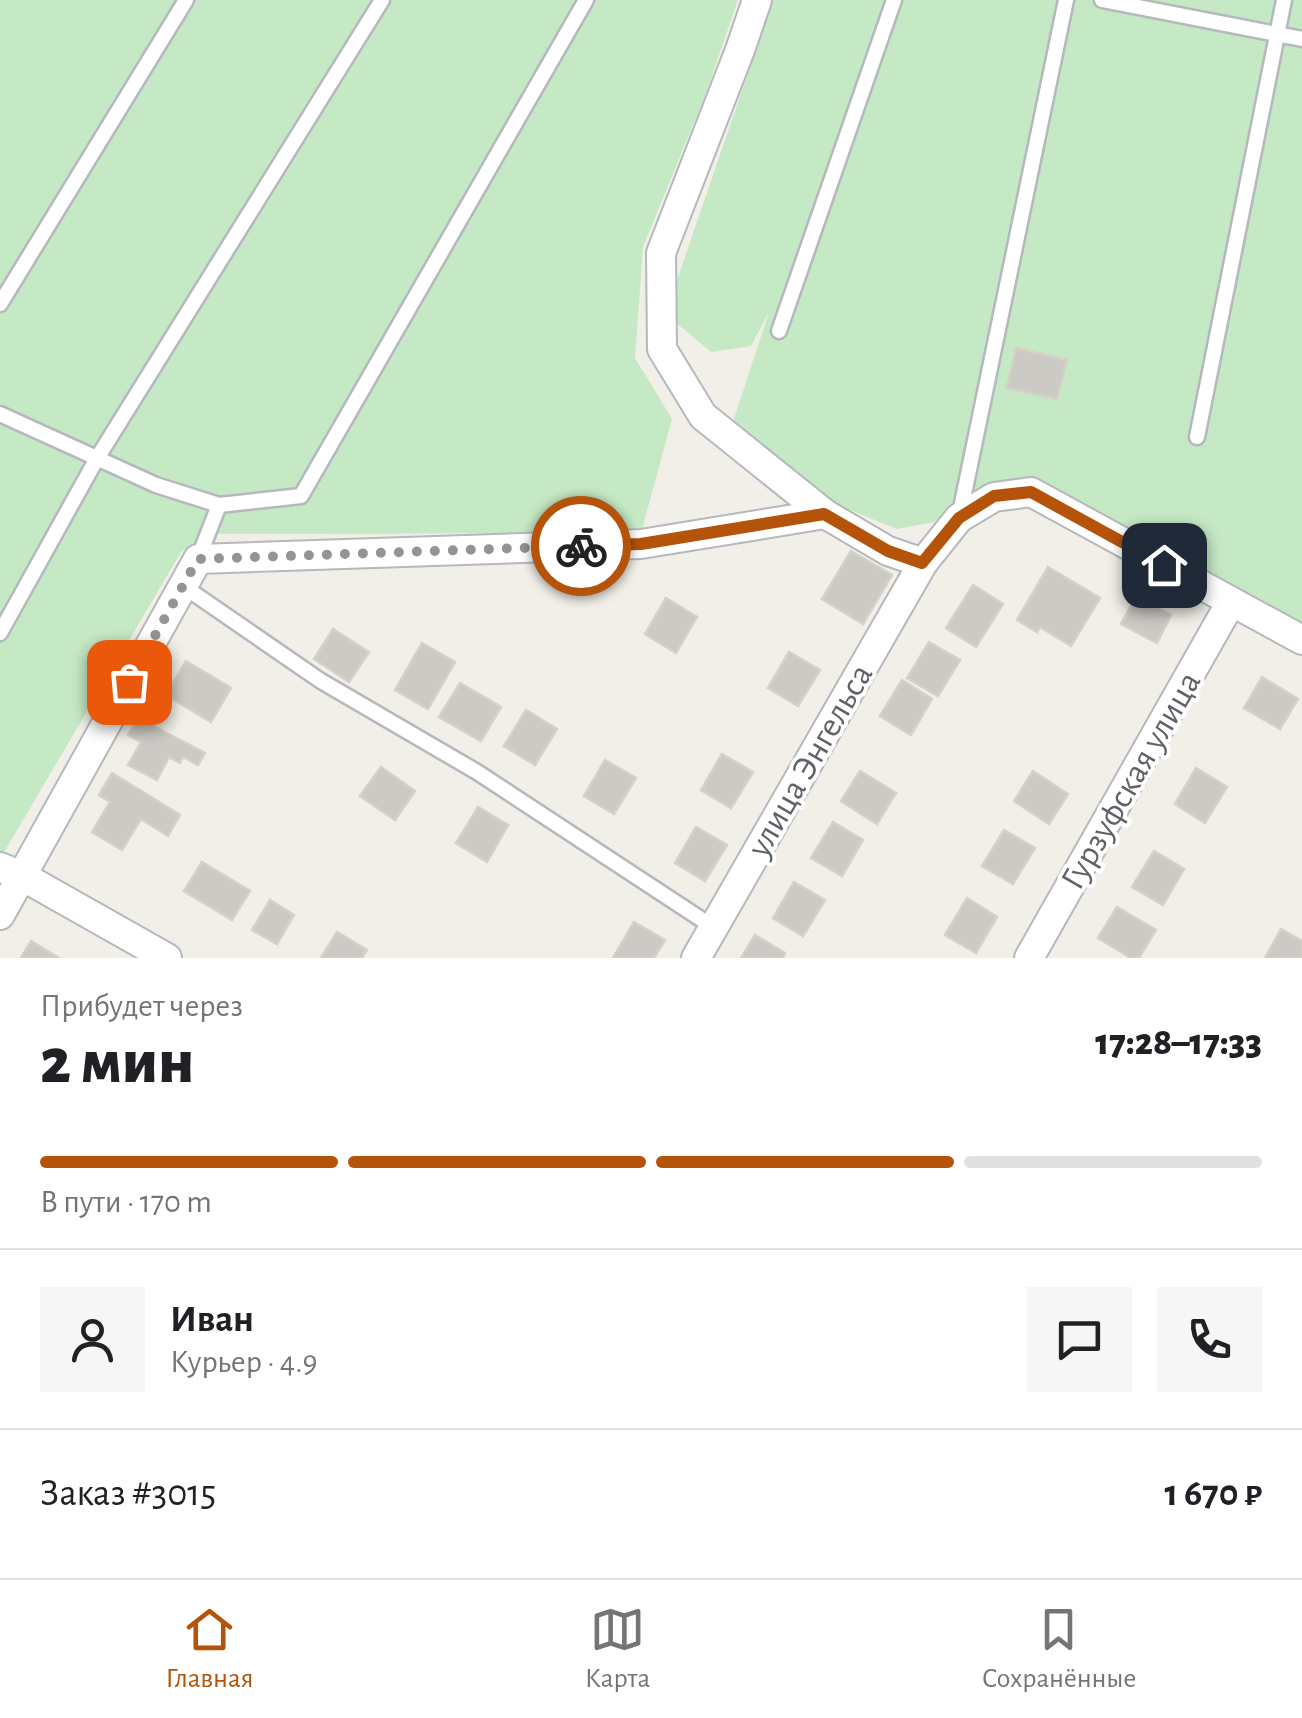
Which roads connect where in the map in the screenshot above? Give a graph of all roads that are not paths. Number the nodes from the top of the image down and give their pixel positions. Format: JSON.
{"nodes":[{"id":1,"x":186,"y":0,"type":"edge"},
{"id":2,"x":382,"y":0,"type":"edge"},
{"id":3,"x":586,"y":0,"type":"edge"},
{"id":4,"x":757,"y":0,"type":"edge"},
{"id":5,"x":894,"y":0,"type":"edge"},
{"id":6,"x":1066,"y":0,"type":"edge"},
{"id":7,"x":1102,"y":0,"type":"edge"},
{"id":8,"x":1284,"y":0,"type":"edge"},
{"id":9,"x":1278,"y":33,"type":"junction"},
{"id":10,"x":1302,"y":39,"type":"edge"},
{"id":11,"x":0,"y":304,"type":"edge"},
{"id":12,"x":779,"y":332,"type":"dead end"},
{"id":13,"x":0,"y":414,"type":"edge"},
{"id":14,"x":1197,"y":438,"type":"dead end"},
{"id":15,"x":96,"y":460,"type":"junction"},
{"id":16,"x":218,"y":505,"type":"junction"},
{"id":17,"x":824,"y":514,"type":"junction"},
{"id":18,"x":959,"y":518,"type":"junction"},
{"id":19,"x":198,"y":559,"type":"junction"},
{"id":20,"x":922,"y":563,"type":"junction"},
{"id":21,"x":183,"y":586,"type":"junction"},
{"id":22,"x":1231,"y":602,"type":"junction"},
{"id":23,"x":0,"y":632,"type":"edge"},
{"id":24,"x":1302,"y":640,"type":"edge"},
{"id":25,"x":11,"y":872,"type":"edge"},
{"id":26,"x":0,"y":915,"type":"edge"},
{"id":27,"x":713,"y":926,"type":"junction"},
{"id":28,"x":167,"y":958,"type":"edge"},
{"id":29,"x":696,"y":958,"type":"edge"},
{"id":30,"x":1029,"y":958,"type":"edge"}],
"edges":[{"from":1,"to":11,"type":"lane"},
{"from":2,"to":15,"type":"lane"},
{"from":3,"to":16,"type":"lane"},
{"from":4,"to":17,"type":"street"},
{"from":5,"to":12,"type":"lane"},
{"from":6,"to":18,"type":"lane"},
{"from":7,"to":9,"type":"lane"},
{"from":8,"to":9,"type":"lane"},
{"from":9,"to":10,"type":"lane"},
{"from":9,"to":14,"type":"lane"},
{"from":13,"to":15,"type":"lane"},
{"from":15,"to":16,"type":"lane"},
{"from":15,"to":23,"type":"lane"},
{"from":16,"to":19,"type":"lane"},
{"from":17,"to":19,"type":"street"},
{"from":17,"to":20,"type":"street"},
{"from":18,"to":20,"type":"street","name":"улица Энгельса"},
{"from":18,"to":22,"type":"street"},
{"from":19,"to":21,"type":"street"},
{"from":20,"to":27,"type":"street","name":"улица Энгельса"},
{"from":21,"to":25,"type":"street"},
{"from":21,"to":27,"type":"lane"},
{"from":22,"to":24,"type":"street"},
{"from":22,"to":30,"type":"street","name":"Гурзуфская улица"},
{"from":25,"to":26,"type":"street"},
{"from":25,"to":28,"type":"street"},
{"from":27,"to":29,"type":"street","name":"улица Энгельса"}]}
